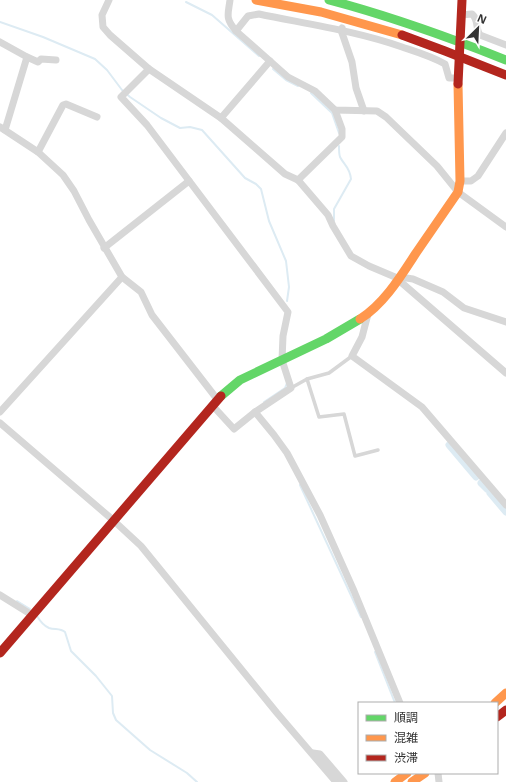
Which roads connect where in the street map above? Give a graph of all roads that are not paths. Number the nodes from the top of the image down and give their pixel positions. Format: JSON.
{"nodes":[{"id":1,"x":109,"y":0,"type":"edge"},
{"id":2,"x":230,"y":0,"type":"edge"},
{"id":3,"x":256,"y":0,"type":"edge"},
{"id":4,"x":330,"y":0,"type":"edge"},
{"id":5,"x":462,"y":0,"type":"edge"},
{"id":6,"x":461,"y":15,"type":"junction"},
{"id":7,"x":344,"y":18,"type":"junction"},
{"id":8,"x":341,"y":30,"type":"junction"},
{"id":9,"x":236,"y":31,"type":"junction"},
{"id":10,"x":459,"y":41,"type":"junction"},
{"id":11,"x":0,"y":42,"type":"edge"},
{"id":12,"x":506,"y":45,"type":"edge"},
{"id":13,"x":460,"y":55,"type":"junction"},
{"id":14,"x":27,"y":57,"type":"junction"},
{"id":15,"x":56,"y":60,"type":"dead end"},
{"id":16,"x":506,"y":60,"type":"edge"},
{"id":17,"x":270,"y":61,"type":"junction"},
{"id":18,"x":149,"y":69,"type":"junction"},
{"id":19,"x":506,"y":75,"type":"edge"},
{"id":20,"x":458,"y":78,"type":"junction"},
{"id":21,"x":335,"y":110,"type":"junction"},
{"id":22,"x":364,"y":111,"type":"junction"},
{"id":23,"x":97,"y":117,"type":"dead end"},
{"id":24,"x":221,"y":118,"type":"junction"},
{"id":25,"x":3,"y":129,"type":"edge"},
{"id":26,"x":506,"y":133,"type":"edge"},
{"id":27,"x":38,"y":152,"type":"junction"},
{"id":28,"x":298,"y":180,"type":"junction"},
{"id":29,"x":189,"y":181,"type":"junction"},
{"id":30,"x":460,"y":181,"type":"junction"},
{"id":31,"x":458,"y":192,"type":"junction"},
{"id":32,"x":506,"y":227,"type":"edge"},
{"id":33,"x":104,"y":248,"type":"junction"},
{"id":34,"x":122,"y":276,"type":"junction"},
{"id":35,"x":399,"y":278,"type":"junction"},
{"id":36,"x":368,"y":314,"type":"junction"},
{"id":37,"x":506,"y":322,"type":"edge"},
{"id":38,"x":352,"y":356,"type":"junction"},
{"id":39,"x":282,"y":360,"type":"junction"},
{"id":40,"x":506,"y":373,"type":"edge"},
{"id":41,"x":308,"y":378,"type":"junction"},
{"id":42,"x":291,"y":388,"type":"junction"},
{"id":43,"x":215,"y":402,"type":"junction"},
{"id":44,"x":0,"y":412,"type":"edge"},
{"id":45,"x":255,"y":412,"type":"junction"},
{"id":46,"x":0,"y":423,"type":"edge"},
{"id":47,"x":378,"y":450,"type":"dead end"},
{"id":48,"x":506,"y":505,"type":"edge"},
{"id":49,"x":113,"y":520,"type":"junction"},
{"id":50,"x":0,"y":595,"type":"edge"},
{"id":51,"x":32,"y":615,"type":"junction"},
{"id":52,"x":0,"y":654,"type":"edge"},
{"id":53,"x":506,"y":693,"type":"edge"},
{"id":54,"x":400,"y":702,"type":"edge"},
{"id":55,"x":496,"y":702,"type":"edge"},
{"id":56,"x":506,"y":710,"type":"edge"},
{"id":57,"x":498,"y":716,"type":"edge"},
{"id":58,"x":313,"y":753,"type":"junction"},
{"id":59,"x":406,"y":774,"type":"edge"},
{"id":60,"x":424,"y":774,"type":"edge"},
{"id":61,"x":336,"y":782,"type":"edge"},
{"id":62,"x":344,"y":782,"type":"edge"},
{"id":63,"x":394,"y":782,"type":"edge"},
{"id":64,"x":412,"y":782,"type":"edge"}],
"edges":[{"from":1,"to":18,"type":"street"},
{"from":2,"to":9,"type":"street"},
{"from":3,"to":7,"type":"main road"},
{"from":4,"to":10,"type":"main road"},
{"from":5,"to":6,"type":"main road"},
{"from":6,"to":10,"type":"main road"},
{"from":6,"to":12,"type":"street"},
{"from":7,"to":8,"type":"street"},
{"from":7,"to":13,"type":"main road"},
{"from":8,"to":9,"type":"street"},
{"from":8,"to":20,"type":"street"},
{"from":8,"to":22,"type":"street"},
{"from":9,"to":17,"type":"street"},
{"from":10,"to":13,"type":"main road"},
{"from":10,"to":16,"type":"main road"},
{"from":11,"to":14,"type":"street"},
{"from":13,"to":19,"type":"main road"},
{"from":13,"to":20,"type":"main road"},
{"from":14,"to":15,"type":"street"},
{"from":14,"to":25,"type":"street"},
{"from":17,"to":21,"type":"street"},
{"from":17,"to":24,"type":"street"},
{"from":18,"to":24,"type":"street"},
{"from":18,"to":29,"type":"street"},
{"from":20,"to":30,"type":"main road"},
{"from":21,"to":22,"type":"street"},
{"from":21,"to":28,"type":"street"},
{"from":22,"to":31,"type":"street"},
{"from":23,"to":27,"type":"street"},
{"from":24,"to":28,"type":"street"},
{"from":25,"to":27,"type":"street"},
{"from":26,"to":30,"type":"street"},
{"from":27,"to":33,"type":"street"},
{"from":28,"to":35,"type":"street"},
{"from":29,"to":33,"type":"street"},
{"from":29,"to":39,"type":"street"},
{"from":30,"to":31,"type":"main road"},
{"from":31,"to":32,"type":"street"},
{"from":31,"to":35,"type":"main road"},
{"from":33,"to":34,"type":"street"},
{"from":34,"to":43,"type":"street"},
{"from":34,"to":44,"type":"street"},
{"from":35,"to":36,"type":"main road"},
{"from":35,"to":37,"type":"street"},
{"from":35,"to":40,"type":"street"},
{"from":36,"to":38,"type":"street"},
{"from":36,"to":39,"type":"main road"},
{"from":38,"to":41,"type":"lane"},
{"from":38,"to":48,"type":"street"},
{"from":39,"to":42,"type":"street"},
{"from":39,"to":43,"type":"main road"},
{"from":41,"to":42,"type":"lane"},
{"from":41,"to":47,"type":"lane"},
{"from":42,"to":45,"type":"street"},
{"from":43,"to":45,"type":"street"},
{"from":43,"to":49,"type":"main road"},
{"from":45,"to":54,"type":"street"},
{"from":46,"to":49,"type":"street"},
{"from":49,"to":51,"type":"main road"},
{"from":49,"to":58,"type":"street"},
{"from":50,"to":51,"type":"street"},
{"from":51,"to":52,"type":"main road"},
{"from":53,"to":55,"type":"main road"},
{"from":56,"to":57,"type":"main road"},
{"from":58,"to":61,"type":"street"},
{"from":58,"to":62,"type":"street"},
{"from":59,"to":63,"type":"main road"},
{"from":60,"to":64,"type":"main road"}]}
